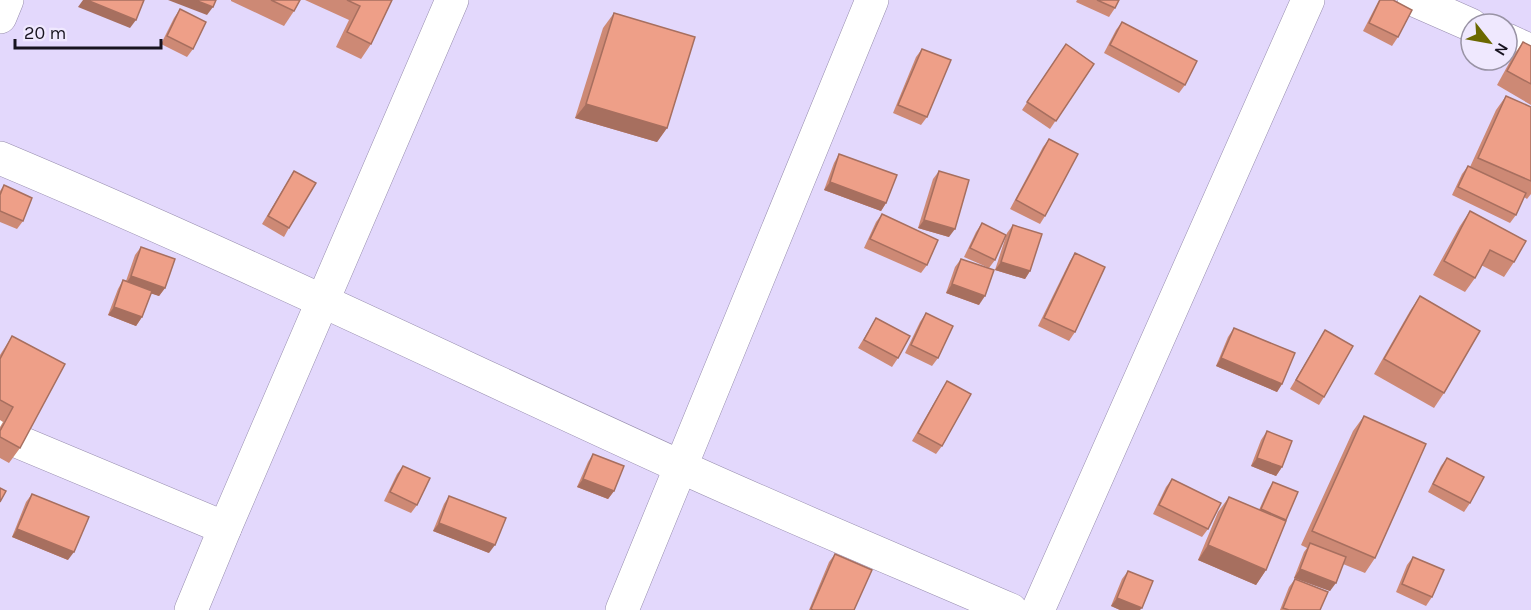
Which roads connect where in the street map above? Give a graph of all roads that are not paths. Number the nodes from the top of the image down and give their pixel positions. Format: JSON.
{"nodes":[{"id":1,"x":7,"y":0,"type":"edge"},
{"id":2,"x":452,"y":0,"type":"edge"},
{"id":3,"x":872,"y":0,"type":"edge"},
{"id":4,"x":1308,"y":0,"type":"edge"},
{"id":5,"x":1414,"y":0,"type":"edge"},
{"id":6,"x":0,"y":17,"type":"edge"},
{"id":7,"x":1459,"y":20,"type":"edge"},
{"id":8,"x":0,"y":158,"type":"edge"},
{"id":9,"x":323,"y":301,"type":"junction"},
{"id":10,"x":0,"y":434,"type":"edge"},
{"id":11,"x":682,"y":467,"type":"junction"},
{"id":12,"x":225,"y":528,"type":"junction"},
{"id":13,"x":191,"y":610,"type":"edge"},
{"id":14,"x":622,"y":610,"type":"edge"},
{"id":15,"x":1011,"y":610,"type":"edge"},
{"id":16,"x":1038,"y":610,"type":"edge"}],
"edges":[{"from":1,"to":6,"type":"street"},
{"from":2,"to":9,"type":"street"},
{"from":3,"to":11,"type":"street"},
{"from":4,"to":16,"type":"street"},
{"from":5,"to":7,"type":"street"},
{"from":8,"to":9,"type":"street"},
{"from":9,"to":11,"type":"street"},
{"from":9,"to":12,"type":"street"},
{"from":10,"to":12,"type":"street"},
{"from":11,"to":14,"type":"street"},
{"from":11,"to":15,"type":"street"},
{"from":12,"to":13,"type":"street"}]}
